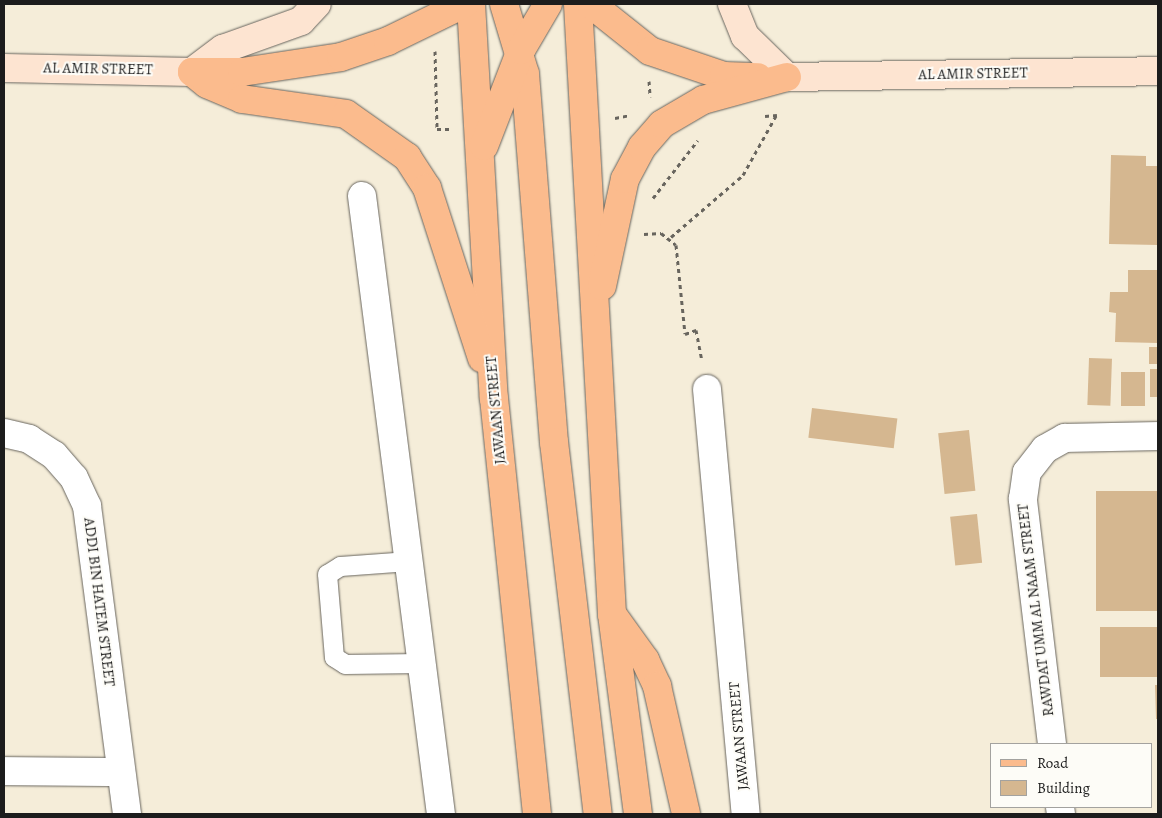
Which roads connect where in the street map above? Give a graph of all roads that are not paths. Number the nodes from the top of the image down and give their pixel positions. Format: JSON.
{"nodes":[{"id":1,"x":317,"y":4,"type":"edge"},
{"id":2,"x":464,"y":4,"type":"edge"},
{"id":3,"x":471,"y":4,"type":"edge"},
{"id":4,"x":504,"y":4,"type":"edge"},
{"id":5,"x":548,"y":4,"type":"edge"},
{"id":6,"x":578,"y":4,"type":"edge"},
{"id":7,"x":591,"y":4,"type":"edge"},
{"id":8,"x":732,"y":4,"type":"edge"},
{"id":9,"x":520,"y":50,"type":"junction"},
{"id":10,"x":4,"y":68,"type":"edge"},
{"id":11,"x":1158,"y":71,"type":"edge"},
{"id":12,"x":192,"y":72,"type":"junction"},
{"id":13,"x":787,"y":77,"type":"junction"},
{"id":14,"x":479,"y":161,"type":"junction"},
{"id":15,"x":362,"y":196,"type":"dead end"},
{"id":16,"x":595,"y":322,"type":"junction"},
{"id":17,"x":707,"y":389,"type":"road end"},
{"id":18,"x":494,"y":398,"type":"junction"},
{"id":19,"x":4,"y":433,"type":"edge"},
{"id":20,"x":1158,"y":436,"type":"edge"},
{"id":21,"x":409,"y":561,"type":"junction"},
{"id":22,"x":612,"y":614,"type":"junction"},
{"id":23,"x":421,"y":663,"type":"junction"},
{"id":24,"x":1052,"y":743,"type":"edge"},
{"id":25,"x":4,"y":771,"type":"edge"},
{"id":26,"x":121,"y":772,"type":"junction"},
{"id":27,"x":128,"y":814,"type":"edge"},
{"id":28,"x":441,"y":814,"type":"edge"},
{"id":29,"x":537,"y":814,"type":"edge"},
{"id":30,"x":598,"y":814,"type":"edge"},
{"id":31,"x":638,"y":814,"type":"edge"},
{"id":32,"x":686,"y":814,"type":"edge"},
{"id":33,"x":746,"y":814,"type":"edge"}],
"edges":[{"from":1,"to":12,"type":"main road"},
{"from":2,"to":12,"type":"main road"},
{"from":3,"to":14,"type":"main road","name":"JAWAAN STREET"},
{"from":4,"to":9,"type":"main road"},
{"from":5,"to":9,"type":"main road"},
{"from":6,"to":16,"type":"main road"},
{"from":7,"to":13,"type":"main road"},
{"from":8,"to":13,"type":"main road"},
{"from":9,"to":14,"type":"main road"},
{"from":9,"to":30,"type":"main road"},
{"from":10,"to":12,"type":"main road","name":"AL AMIR STREET"},
{"from":11,"to":13,"type":"main road","name":"AL AMIR STREET"},
{"from":12,"to":18,"type":"main road"},
{"from":13,"to":16,"type":"main road"},
{"from":14,"to":18,"type":"main road","name":"JAWAAN STREET"},
{"from":15,"to":21,"type":"street"},
{"from":16,"to":22,"type":"main road"},
{"from":17,"to":33,"type":"street","name":"JAWAAN STREET"},
{"from":18,"to":29,"type":"main road","name":"JAWAAN STREET"},
{"from":19,"to":26,"type":"street","name":"ADDI BIN HATEM STREET"},
{"from":20,"to":24,"type":"street","name":"RAWDAT UMM AL NAAM STREET"},
{"from":21,"to":23,"type":"street"},
{"from":21,"to":23,"type":"lane"},
{"from":22,"to":31,"type":"main road"},
{"from":22,"to":32,"type":"main road"},
{"from":23,"to":28,"type":"street"},
{"from":25,"to":26,"type":"street"},
{"from":26,"to":27,"type":"street","name":"ADDI BIN HATEM STREET"}]}
